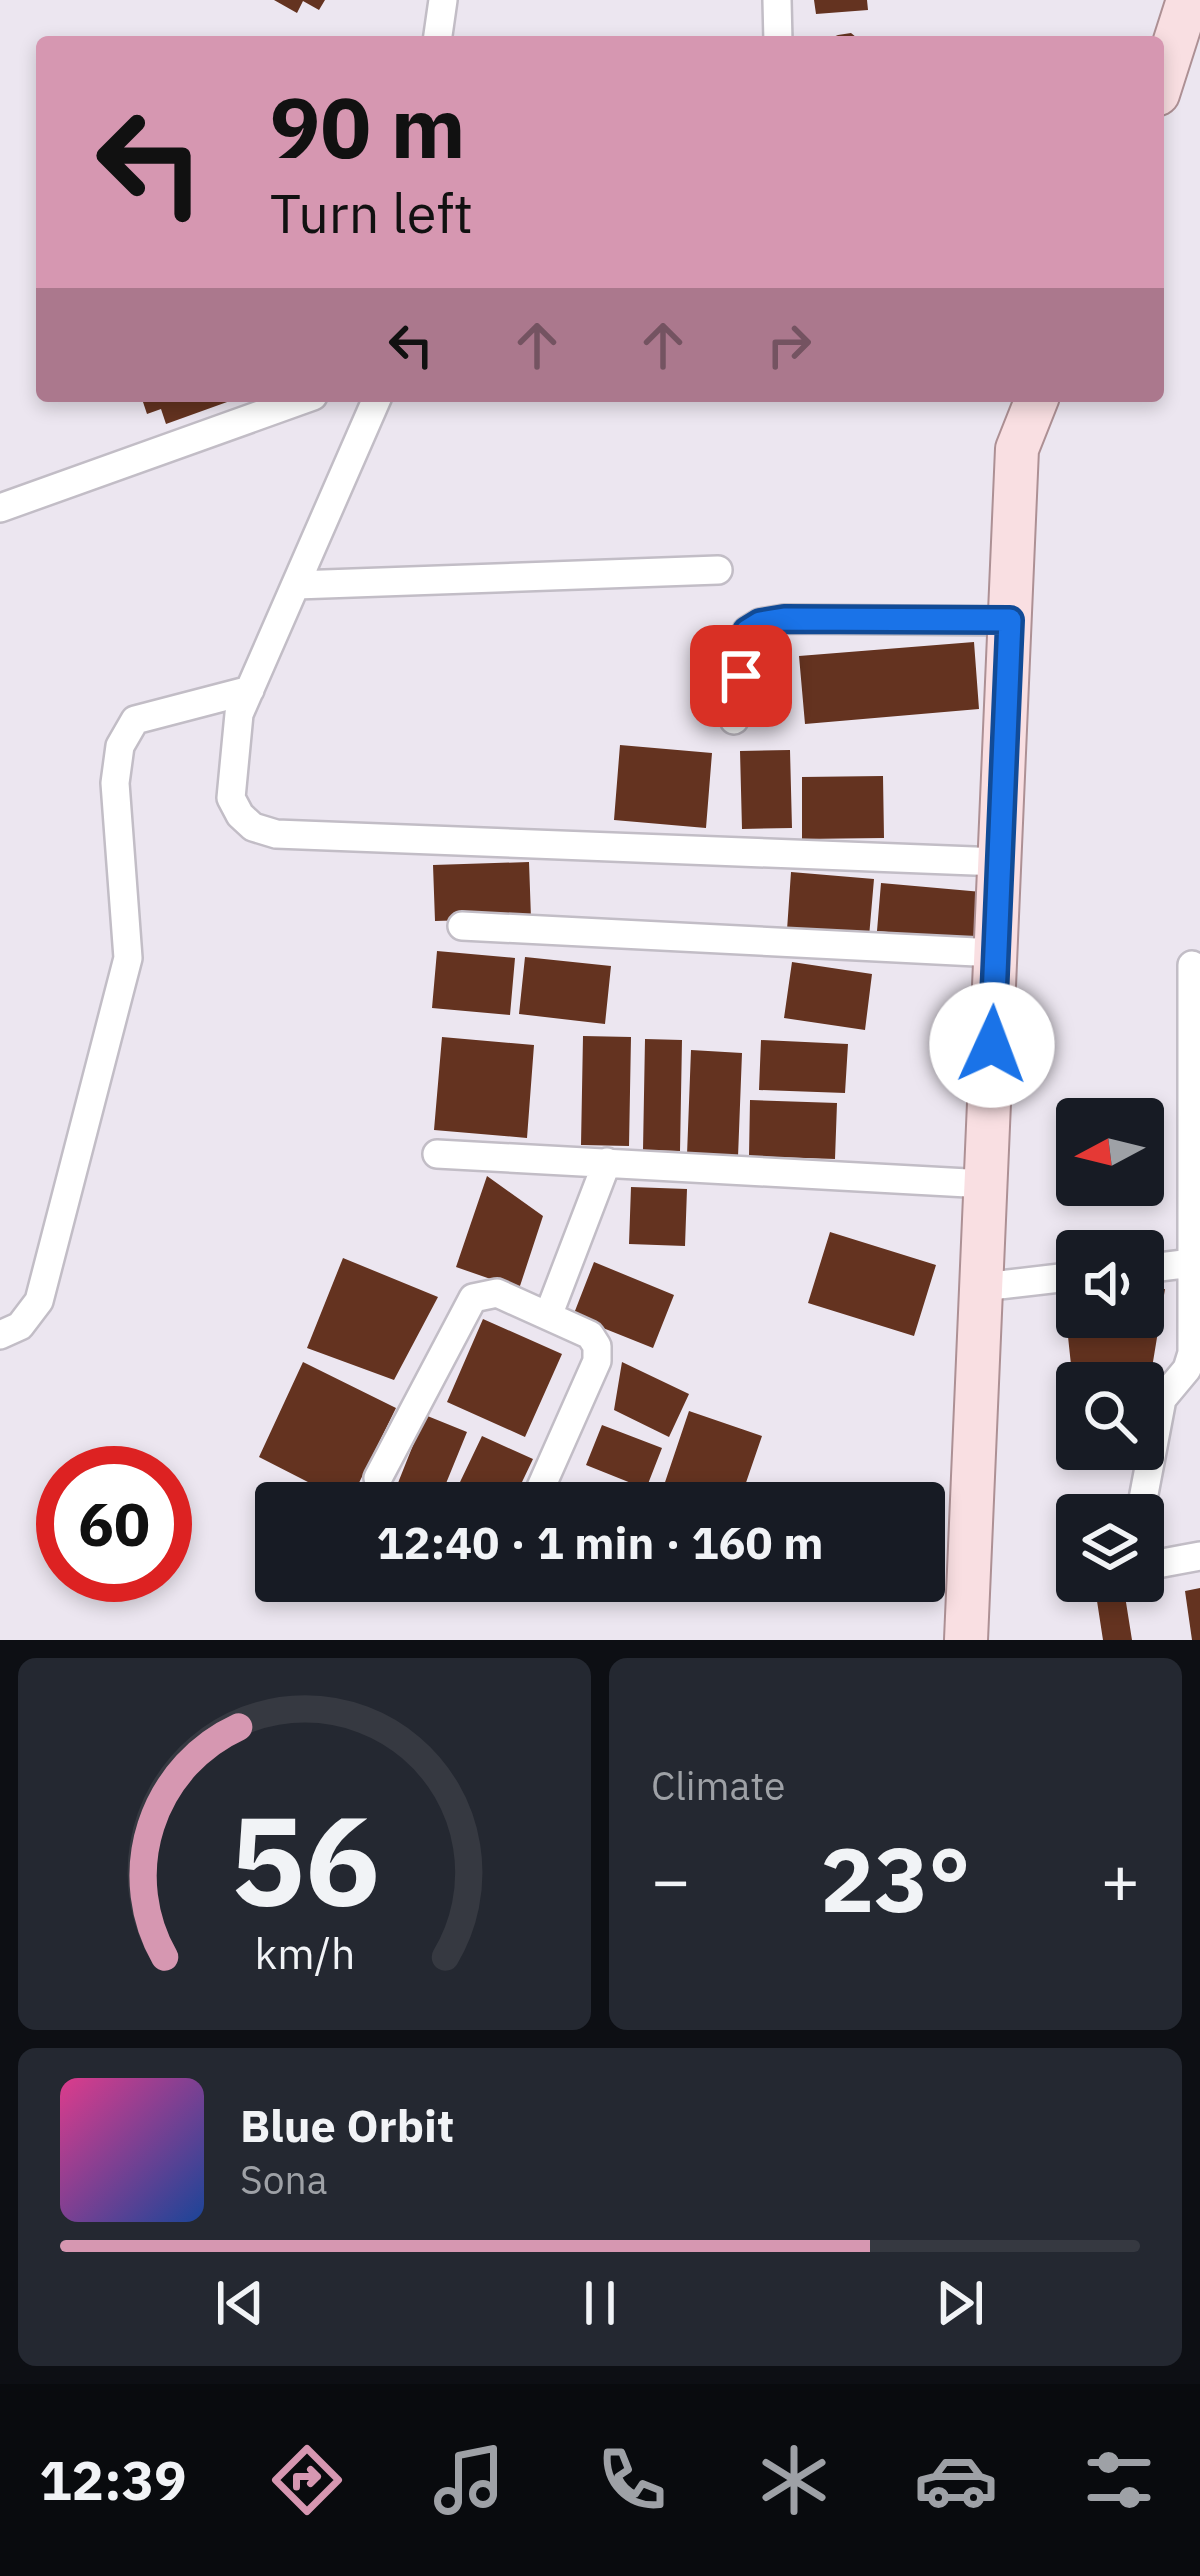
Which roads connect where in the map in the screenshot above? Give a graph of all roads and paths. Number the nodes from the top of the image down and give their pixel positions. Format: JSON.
{"nodes":[{"id":1,"x":443,"y":0,"type":"edge"},
{"id":2,"x":776,"y":0,"type":"edge"},
{"id":3,"x":1188,"y":0,"type":"edge"},
{"id":4,"x":438,"y":36,"type":"edge"},
{"id":5,"x":778,"y":36,"type":"edge"},
{"id":6,"x":1177,"y":74,"type":"edge"},
{"id":7,"x":296,"y":402,"type":"edge"},
{"id":8,"x":375,"y":402,"type":"edge"},
{"id":9,"x":1036,"y":402,"type":"edge"},
{"id":10,"x":0,"y":508,"type":"edge"},
{"id":11,"x":718,"y":570,"type":"dead end"},
{"id":12,"x":296,"y":585,"type":"junction"},
{"id":13,"x":1010,"y":620,"type":"junction"},
{"id":14,"x":250,"y":690,"type":"junction"},
{"id":15,"x":734,"y":720,"type":"dead end"},
{"id":16,"x":1000,"y":862,"type":"junction"},
{"id":17,"x":463,"y":926,"type":"dead end"},
{"id":18,"x":995,"y":953,"type":"junction"},
{"id":19,"x":1192,"y":965,"type":"dead end"},
{"id":20,"x":437,"y":1154,"type":"dead end"},
{"id":21,"x":607,"y":1162,"type":"junction"},
{"id":22,"x":986,"y":1184,"type":"junction"},
{"id":23,"x":1195,"y":1249,"type":"edge"},
{"id":24,"x":1164,"y":1261,"type":"edge"},
{"id":25,"x":1056,"y":1278,"type":"edge"},
{"id":26,"x":982,"y":1287,"type":"junction"},
{"id":27,"x":548,"y":1316,"type":"junction"},
{"id":28,"x":0,"y":1335,"type":"edge"},
{"id":29,"x":378,"y":1478,"type":"dead end"},
{"id":30,"x":543,"y":1482,"type":"edge"},
{"id":31,"x":1144,"y":1494,"type":"edge"},
{"id":32,"x":1200,"y":1556,"type":"edge"},
{"id":33,"x":1164,"y":1563,"type":"edge"},
{"id":34,"x":966,"y":1640,"type":"edge"}],
"edges":[{"from":1,"to":4,"type":"street"},
{"from":2,"to":5,"type":"street"},
{"from":3,"to":6,"type":"main road"},
{"from":7,"to":10,"type":"street"},
{"from":8,"to":12,"type":"street"},
{"from":9,"to":13,"type":"main road"},
{"from":11,"to":12,"type":"street"},
{"from":12,"to":14,"type":"street"},
{"from":13,"to":15,"type":"street"},
{"from":13,"to":16,"type":"main road"},
{"from":14,"to":16,"type":"street"},
{"from":14,"to":28,"type":"street"},
{"from":16,"to":18,"type":"main road"},
{"from":17,"to":18,"type":"street"},
{"from":18,"to":22,"type":"main road"},
{"from":19,"to":23,"type":"street"},
{"from":20,"to":21,"type":"street"},
{"from":21,"to":22,"type":"street"},
{"from":21,"to":27,"type":"street"},
{"from":22,"to":26,"type":"main road"},
{"from":23,"to":24,"type":"street"},
{"from":23,"to":31,"type":"street"},
{"from":25,"to":26,"type":"street"},
{"from":26,"to":34,"type":"main road"},
{"from":27,"to":29,"type":"street"},
{"from":27,"to":30,"type":"street"},
{"from":32,"to":33,"type":"street"}]}
